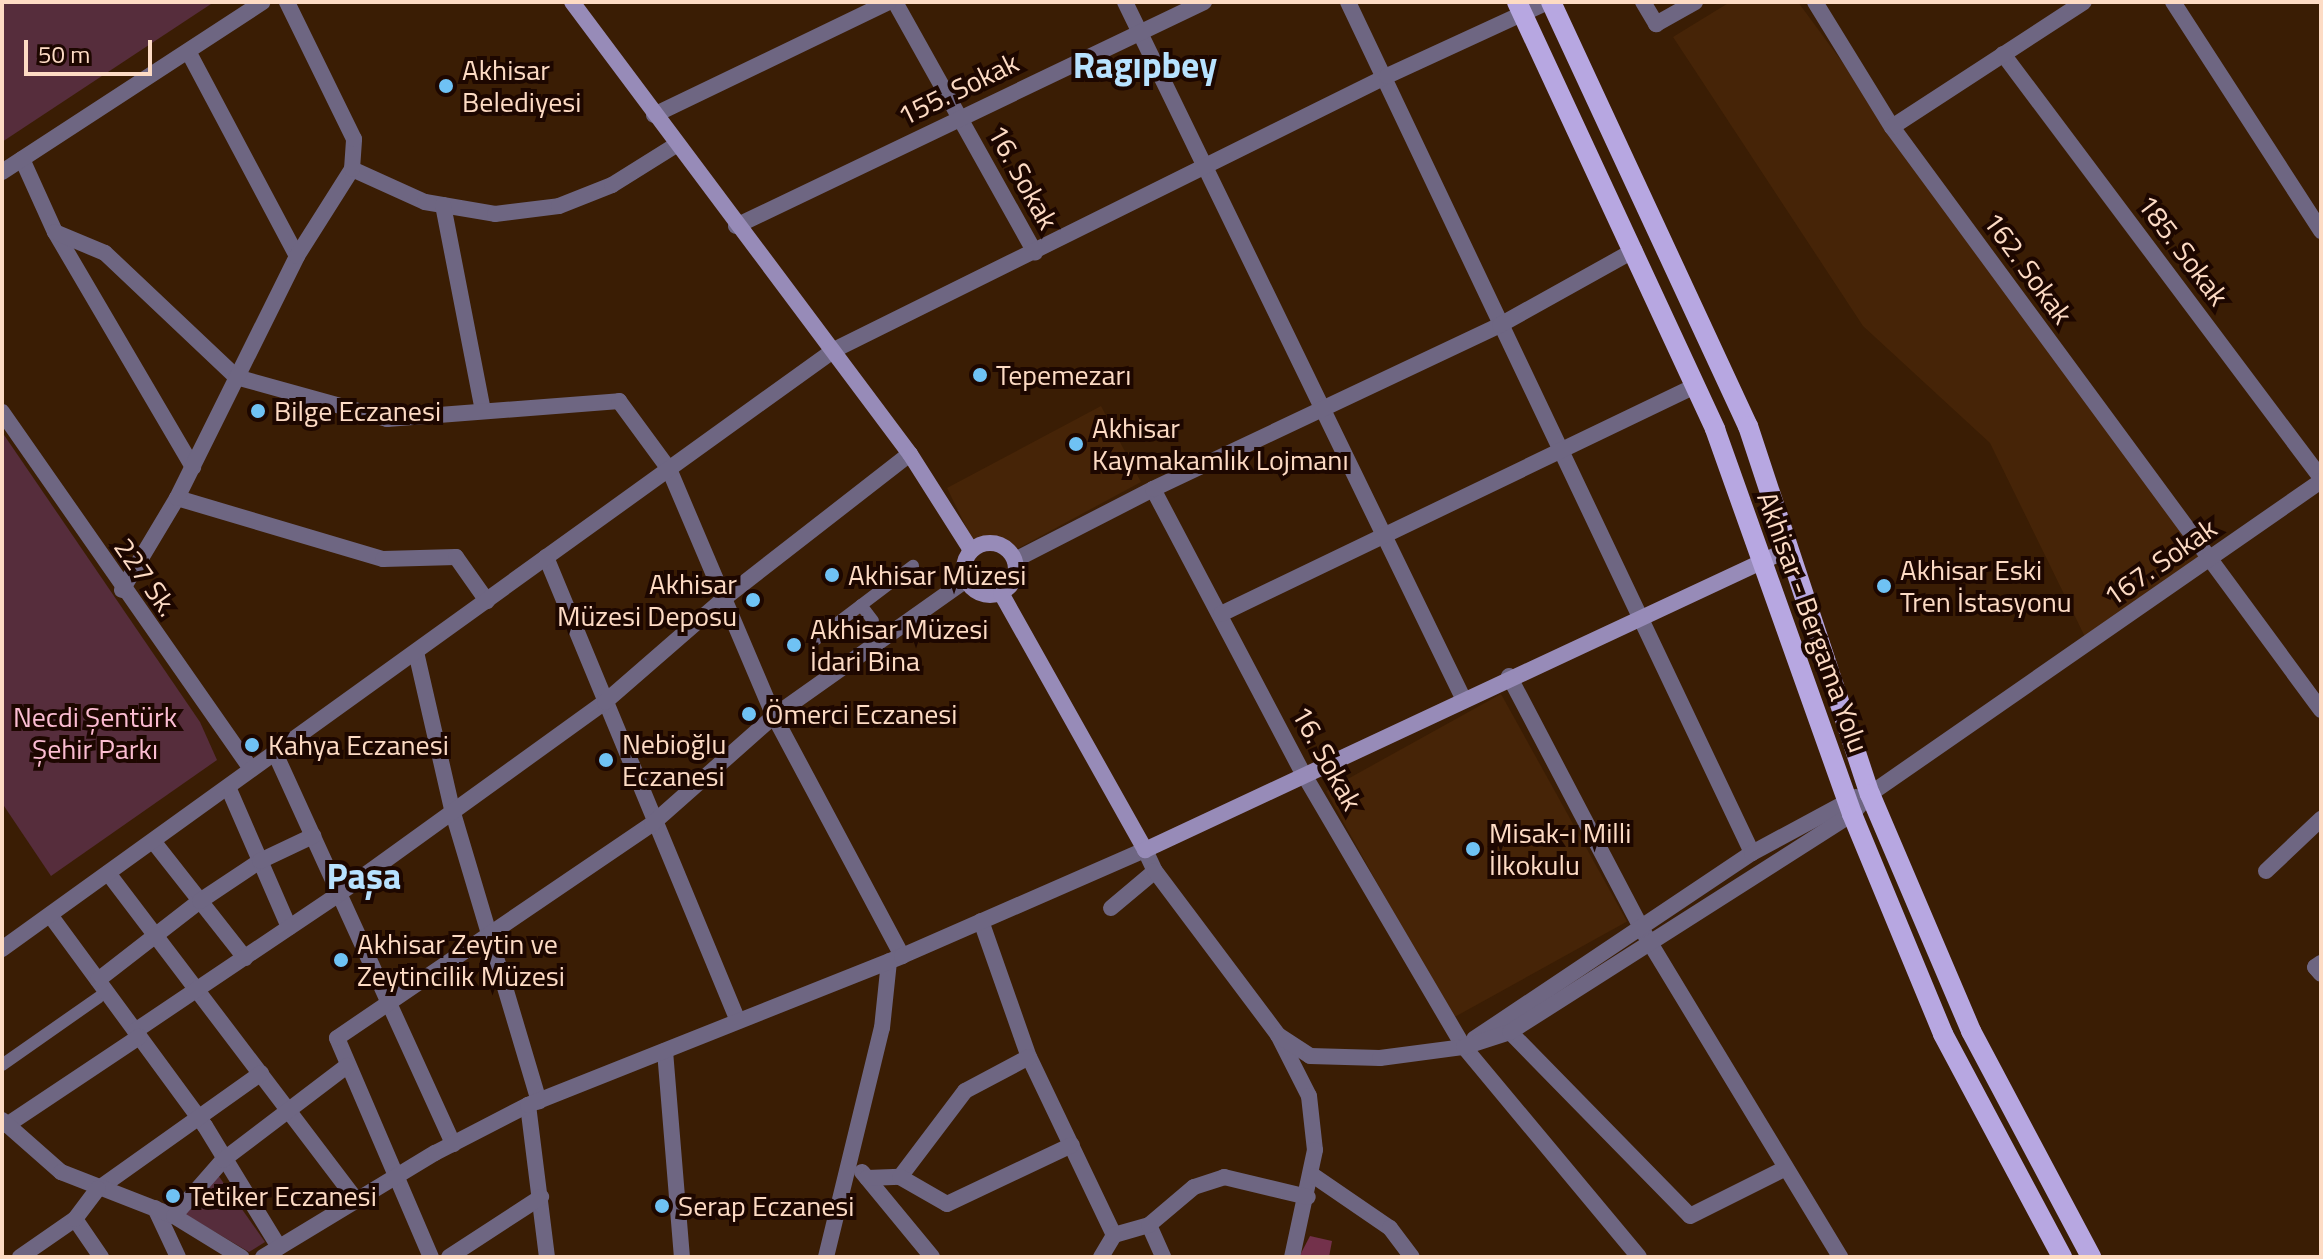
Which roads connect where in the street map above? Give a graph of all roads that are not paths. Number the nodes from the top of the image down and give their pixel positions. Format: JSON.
{"nodes":[{"id":1,"x":263,"y":2,"type":"edge"},
{"id":2,"x":287,"y":2,"type":"edge"},
{"id":3,"x":560,"y":2,"type":"edge"},
{"id":4,"x":892,"y":2,"type":"edge"},
{"id":5,"x":1125,"y":2,"type":"edge"},
{"id":6,"x":1204,"y":2,"type":"edge"},
{"id":7,"x":1348,"y":2,"type":"edge"},
{"id":8,"x":1550,"y":2,"type":"edge"},
{"id":9,"x":1643,"y":2,"type":"edge"},
{"id":10,"x":1695,"y":2,"type":"edge"},
{"id":11,"x":1815,"y":2,"type":"edge"},
{"id":12,"x":2084,"y":2,"type":"edge"},
{"id":13,"x":2173,"y":2,"type":"edge"},
{"id":14,"x":574,"y":6,"type":"edge"},
{"id":15,"x":1520,"y":7,"type":"edge"},
{"id":16,"x":1140,"y":31,"type":"junction"},
{"id":17,"x":189,"y":53,"type":"junction"},
{"id":18,"x":2003,"y":54,"type":"junction"},
{"id":19,"x":1387,"y":76,"type":"junction"},
{"id":20,"x":654,"y":115,"type":"junction"},
{"id":21,"x":959,"y":117,"type":"junction"},
{"id":22,"x":1892,"y":127,"type":"junction"},
{"id":23,"x":676,"y":145,"type":"junction"},
{"id":24,"x":22,"y":159,"type":"junction"},
{"id":25,"x":1207,"y":166,"type":"junction"},
{"id":26,"x":352,"y":169,"type":"junction"},
{"id":27,"x":2,"y":172,"type":"edge"},
{"id":28,"x":443,"y":205,"type":"junction"},
{"id":29,"x":736,"y":226,"type":"junction"},
{"id":30,"x":2321,"y":231,"type":"edge"},
{"id":31,"x":55,"y":232,"type":"junction"},
{"id":32,"x":1635,"y":250,"type":"junction"},
{"id":33,"x":1035,"y":252,"type":"junction"},
{"id":34,"x":297,"y":256,"type":"junction"},
{"id":35,"x":1500,"y":325,"type":"junction"},
{"id":36,"x":834,"y":350,"type":"junction"},
{"id":37,"x":236,"y":377,"type":"junction"},
{"id":38,"x":1695,"y":386,"type":"junction"},
{"id":39,"x":483,"y":410,"type":"junction"},
{"id":40,"x":1325,"y":410,"type":"junction"},
{"id":41,"x":2,"y":412,"type":"edge"},
{"id":42,"x":1560,"y":451,"type":"junction"},
{"id":43,"x":910,"y":454,"type":"junction"},
{"id":44,"x":193,"y":467,"type":"junction"},
{"id":45,"x":669,"y":469,"type":"junction"},
{"id":46,"x":2321,"y":479,"type":"edge"},
{"id":47,"x":1153,"y":489,"type":"junction"},
{"id":48,"x":177,"y":498,"type":"junction"},
{"id":49,"x":1385,"y":535,"type":"junction"},
{"id":50,"x":1789,"y":549,"type":"junction"},
{"id":51,"x":971,"y":550,"type":"junction"},
{"id":52,"x":546,"y":557,"type":"junction"},
{"id":53,"x":1761,"y":558,"type":"junction"},
{"id":54,"x":2208,"y":559,"type":"junction"},
{"id":55,"x":1015,"y":560,"type":"junction"},
{"id":56,"x":913,"y":566,"type":"dead end"},
{"id":57,"x":966,"y":580,"type":"junction"},
{"id":58,"x":122,"y":590,"type":"junction"},
{"id":59,"x":1001,"y":593,"type":"junction"},
{"id":60,"x":726,"y":597,"type":"junction"},
{"id":61,"x":487,"y":601,"type":"junction"},
{"id":62,"x":861,"y":605,"type":"junction"},
{"id":63,"x":1221,"y":614,"type":"junction"},
{"id":64,"x":1638,"y":616,"type":"junction"},
{"id":65,"x":873,"y":621,"type":"dead end"},
{"id":66,"x":815,"y":640,"type":"dead end"},
{"id":67,"x":416,"y":652,"type":"junction"},
{"id":68,"x":1509,"y":676,"type":"junction"},
{"id":69,"x":1463,"y":698,"type":"junction"},
{"id":70,"x":605,"y":702,"type":"junction"},
{"id":71,"x":2321,"y":710,"type":"edge"},
{"id":72,"x":774,"y":716,"type":"junction"},
{"id":73,"x":275,"y":753,"type":"junction"},
{"id":74,"x":251,"y":769,"type":"junction"},
{"id":75,"x":1303,"y":773,"type":"junction"},
{"id":76,"x":228,"y":787,"type":"junction"},
{"id":77,"x":1870,"y":794,"type":"junction"},
{"id":78,"x":1850,"y":807,"type":"junction"},
{"id":79,"x":453,"y":813,"type":"junction"},
{"id":80,"x":2321,"y":819,"type":"edge"},
{"id":81,"x":652,"y":824,"type":"junction"},
{"id":82,"x":313,"y":836,"type":"junction"},
{"id":83,"x":153,"y":841,"type":"junction"},
{"id":84,"x":1145,"y":850,"type":"junction"},
{"id":85,"x":1752,"y":853,"type":"junction"},
{"id":86,"x":260,"y":861,"type":"junction"},
{"id":87,"x":1155,"y":871,"type":"junction"},
{"id":88,"x":2266,"y":871,"type":"dead end"},
{"id":89,"x":108,"y":873,"type":"junction"},
{"id":90,"x":340,"y":893,"type":"junction"},
{"id":91,"x":200,"y":901,"type":"junction"},
{"id":92,"x":1111,"y":908,"type":"dead end"},
{"id":93,"x":50,"y":915,"type":"junction"},
{"id":94,"x":981,"y":921,"type":"junction"},
{"id":95,"x":1640,"y":925,"type":"junction"},
{"id":96,"x":289,"y":927,"type":"junction"},
{"id":97,"x":488,"y":931,"type":"junction"},
{"id":98,"x":156,"y":936,"type":"junction"},
{"id":99,"x":1649,"y":941,"type":"junction"},
{"id":100,"x":2,"y":949,"type":"edge"},
{"id":101,"x":245,"y":958,"type":"junction"},
{"id":102,"x":895,"y":959,"type":"junction"},
{"id":103,"x":2321,"y":963,"type":"edge"},
{"id":104,"x":2321,"y":974,"type":"edge"},
{"id":105,"x":98,"y":980,"type":"junction"},
{"id":106,"x":197,"y":989,"type":"junction"},
{"id":107,"x":99,"y":997,"type":"dead end"},
{"id":108,"x":392,"y":1003,"type":"junction"},
{"id":109,"x":738,"y":1021,"type":"junction"},
{"id":110,"x":1510,"y":1032,"type":"junction"},
{"id":111,"x":137,"y":1034,"type":"junction"},
{"id":112,"x":1278,"y":1035,"type":"junction"},
{"id":113,"x":1464,"y":1047,"type":"junction"},
{"id":114,"x":665,"y":1051,"type":"junction"},
{"id":115,"x":1029,"y":1057,"type":"junction"},
{"id":116,"x":2,"y":1065,"type":"edge"},
{"id":117,"x":347,"y":1066,"type":"junction"},
{"id":118,"x":261,"y":1073,"type":"junction"},
{"id":119,"x":534,"y":1103,"type":"junction"},
{"id":120,"x":289,"y":1109,"type":"junction"},
{"id":121,"x":199,"y":1118,"type":"junction"},
{"id":122,"x":5,"y":1123,"type":"edge"},
{"id":123,"x":453,"y":1144,"type":"junction"},
{"id":124,"x":1072,"y":1145,"type":"junction"},
{"id":125,"x":851,"y":1159,"type":"junction"},
{"id":126,"x":223,"y":1160,"type":"junction"},
{"id":127,"x":1786,"y":1168,"type":"junction"},
{"id":128,"x":394,"y":1176,"type":"junction"},
{"id":129,"x":1314,"y":1176,"type":"junction"},
{"id":130,"x":900,"y":1177,"type":"junction"},
{"id":131,"x":867,"y":1178,"type":"junction"},
{"id":132,"x":98,"y":1189,"type":"junction"},
{"id":133,"x":541,"y":1197,"type":"junction"},
{"id":134,"x":1308,"y":1197,"type":"junction"},
{"id":135,"x":355,"y":1199,"type":"junction"},
{"id":136,"x":155,"y":1208,"type":"junction"},
{"id":137,"x":174,"y":1216,"type":"junction"},
{"id":138,"x":75,"y":1219,"type":"junction"},
{"id":139,"x":1149,"y":1225,"type":"junction"},
{"id":140,"x":1114,"y":1235,"type":"junction"},
{"id":141,"x":279,"y":1247,"type":"junction"},
{"id":142,"x":20,"y":1257,"type":"edge"},
{"id":143,"x":101,"y":1257,"type":"edge"},
{"id":144,"x":178,"y":1257,"type":"edge"},
{"id":145,"x":241,"y":1257,"type":"edge"},
{"id":146,"x":263,"y":1257,"type":"edge"},
{"id":147,"x":431,"y":1257,"type":"edge"},
{"id":148,"x":449,"y":1257,"type":"edge"},
{"id":149,"x":547,"y":1257,"type":"edge"},
{"id":150,"x":682,"y":1257,"type":"edge"},
{"id":151,"x":826,"y":1257,"type":"edge"},
{"id":152,"x":932,"y":1257,"type":"edge"},
{"id":153,"x":1101,"y":1257,"type":"edge"},
{"id":154,"x":1163,"y":1257,"type":"edge"},
{"id":155,"x":1292,"y":1257,"type":"edge"},
{"id":156,"x":1412,"y":1257,"type":"edge"},
{"id":157,"x":1639,"y":1257,"type":"edge"},
{"id":158,"x":1840,"y":1257,"type":"edge"},
{"id":159,"x":2062,"y":1257,"type":"edge"},
{"id":160,"x":2091,"y":1257,"type":"edge"}],
"edges":[{"from":1,"to":17,"type":"street"},
{"from":2,"to":26,"type":"street"},
{"from":3,"to":14,"type":"main road"},
{"from":4,"to":20,"type":"street"},
{"from":4,"to":21,"type":"street","name":"16. Sokak"},
{"from":5,"to":16,"type":"street"},
{"from":6,"to":16,"type":"street","name":"155. Sokak"},
{"from":7,"to":19,"type":"street"},
{"from":8,"to":15,"type":"street"},
{"from":8,"to":50,"type":"main road","name":"Akhisar - Bergama Yolu"},
{"from":9,"to":10,"type":"street"},
{"from":11,"to":22,"type":"street","name":"162. Sokak"},
{"from":12,"to":18,"type":"street"},
{"from":13,"to":30,"type":"street"},
{"from":14,"to":20,"type":"main road"},
{"from":15,"to":19,"type":"street"},
{"from":15,"to":32,"type":"main road","name":"Akhisar - Bergama Yolu"},
{"from":16,"to":21,"type":"street","name":"155. Sokak"},
{"from":16,"to":25,"type":"street"},
{"from":17,"to":24,"type":"street"},
{"from":17,"to":34,"type":"street"},
{"from":18,"to":22,"type":"street"},
{"from":18,"to":46,"type":"street","name":"185. Sokak"},
{"from":19,"to":25,"type":"street"},
{"from":19,"to":35,"type":"street"},
{"from":20,"to":23,"type":"main road"},
{"from":21,"to":29,"type":"street","name":"155. Sokak"},
{"from":21,"to":33,"type":"street","name":"16. Sokak"},
{"from":22,"to":54,"type":"street","name":"162. Sokak"},
{"from":23,"to":28,"type":"street"},
{"from":23,"to":29,"type":"main road"},
{"from":24,"to":27,"type":"street"},
{"from":24,"to":31,"type":"street"},
{"from":25,"to":33,"type":"street"},
{"from":25,"to":40,"type":"street"},
{"from":26,"to":28,"type":"street"},
{"from":26,"to":34,"type":"street"},
{"from":28,"to":39,"type":"street"},
{"from":29,"to":36,"type":"main road"},
{"from":31,"to":37,"type":"street"},
{"from":31,"to":44,"type":"street"},
{"from":32,"to":35,"type":"street"},
{"from":32,"to":38,"type":"main road","name":"Akhisar - Bergama Yolu"},
{"from":33,"to":36,"type":"street"},
{"from":34,"to":37,"type":"street"},
{"from":35,"to":40,"type":"street"},
{"from":35,"to":42,"type":"street"},
{"from":36,"to":43,"type":"main road"},
{"from":36,"to":45,"type":"street"},
{"from":37,"to":39,"type":"street"},
{"from":37,"to":44,"type":"street"},
{"from":38,"to":42,"type":"street"},
{"from":38,"to":53,"type":"main road","name":"Akhisar - Bergama Yolu"},
{"from":39,"to":45,"type":"street"},
{"from":40,"to":47,"type":"street"},
{"from":40,"to":49,"type":"street"},
{"from":41,"to":58,"type":"street","name":"227 Sk."},
{"from":42,"to":49,"type":"street"},
{"from":42,"to":64,"type":"street"},
{"from":43,"to":51,"type":"main road"},
{"from":43,"to":60,"type":"street"},
{"from":44,"to":48,"type":"street"},
{"from":45,"to":52,"type":"street"},
{"from":45,"to":60,"type":"street"},
{"from":46,"to":54,"type":"street","name":"167. Sokak"},
{"from":47,"to":55,"type":"street"},
{"from":47,"to":63,"type":"street","name":"16. Sokak"},
{"from":48,"to":58,"type":"street"},
{"from":48,"to":61,"type":"street"},
{"from":49,"to":63,"type":"street"},
{"from":49,"to":69,"type":"street"},
{"from":50,"to":53,"type":"main road"},
{"from":50,"to":77,"type":"main road","name":"Akhisar - Bergama Yolu"},
{"from":51,"to":55,"type":"main road"},
{"from":51,"to":57,"type":"main road"},
{"from":52,"to":61,"type":"street"},
{"from":52,"to":70,"type":"street"},
{"from":53,"to":64,"type":"main road"},
{"from":53,"to":78,"type":"main road","name":"Akhisar - Bergama Yolu"},
{"from":54,"to":71,"type":"street","name":"162. Sokak"},
{"from":54,"to":77,"type":"street","name":"167. Sokak"},
{"from":55,"to":59,"type":"main road"},
{"from":56,"to":62,"type":"street"},
{"from":57,"to":59,"type":"main road"},
{"from":57,"to":72,"type":"street"},
{"from":58,"to":74,"type":"street","name":"227 Sk."},
{"from":59,"to":84,"type":"main road"},
{"from":60,"to":70,"type":"street"},
{"from":60,"to":72,"type":"street"},
{"from":61,"to":67,"type":"street"},
{"from":62,"to":65,"type":"street"},
{"from":62,"to":66,"type":"street"},
{"from":63,"to":75,"type":"street","name":"16. Sokak"},
{"from":64,"to":68,"type":"main road"},
{"from":64,"to":85,"type":"street"},
{"from":67,"to":73,"type":"street"},
{"from":67,"to":79,"type":"street"},
{"from":68,"to":69,"type":"main road"},
{"from":68,"to":95,"type":"street"},
{"from":69,"to":75,"type":"main road"},
{"from":70,"to":79,"type":"street"},
{"from":70,"to":81,"type":"street"},
{"from":72,"to":81,"type":"street"},
{"from":72,"to":102,"type":"street"},
{"from":73,"to":74,"type":"street"},
{"from":73,"to":82,"type":"street"},
{"from":74,"to":76,"type":"street"},
{"from":75,"to":84,"type":"main road"},
{"from":75,"to":113,"type":"street","name":"16. Sokak"},
{"from":76,"to":83,"type":"street"},
{"from":76,"to":86,"type":"street"},
{"from":77,"to":78,"type":"street","name":"167. Sokak"},
{"from":77,"to":160,"type":"main road","name":"Akhisar - Bergama Yolu"},
{"from":78,"to":85,"type":"street"},
{"from":78,"to":99,"type":"street"},
{"from":78,"to":159,"type":"main road","name":"Akhisar - Bergama Yolu"},
{"from":79,"to":90,"type":"street"},
{"from":79,"to":97,"type":"street"},
{"from":80,"to":88,"type":"street"},
{"from":81,"to":97,"type":"street"},
{"from":81,"to":109,"type":"street"},
{"from":82,"to":86,"type":"street"},
{"from":82,"to":90,"type":"street"},
{"from":83,"to":89,"type":"street"},
{"from":83,"to":91,"type":"street"},
{"from":84,"to":87,"type":"street"},
{"from":84,"to":94,"type":"street"},
{"from":85,"to":95,"type":"street"},
{"from":86,"to":91,"type":"street"},
{"from":86,"to":96,"type":"street"},
{"from":87,"to":92,"type":"street"},
{"from":87,"to":112,"type":"street"},
{"from":89,"to":93,"type":"street"},
{"from":89,"to":98,"type":"street"},
{"from":90,"to":96,"type":"street"},
{"from":90,"to":108,"type":"street"},
{"from":91,"to":98,"type":"street"},
{"from":91,"to":101,"type":"street"},
{"from":93,"to":100,"type":"street"},
{"from":93,"to":105,"type":"street"},
{"from":94,"to":102,"type":"street"},
{"from":94,"to":115,"type":"street"},
{"from":95,"to":99,"type":"street"},
{"from":95,"to":113,"type":"street"},
{"from":96,"to":101,"type":"street"},
{"from":97,"to":108,"type":"street"},
{"from":97,"to":119,"type":"street"},
{"from":98,"to":105,"type":"street"},
{"from":98,"to":106,"type":"street"},
{"from":99,"to":110,"type":"street"},
{"from":99,"to":127,"type":"street"},
{"from":101,"to":106,"type":"street"},
{"from":102,"to":109,"type":"street"},
{"from":102,"to":125,"type":"street"},
{"from":103,"to":104,"type":"street"},
{"from":105,"to":111,"type":"street"},
{"from":106,"to":111,"type":"street"},
{"from":106,"to":118,"type":"street"},
{"from":107,"to":116,"type":"street"},
{"from":108,"to":117,"type":"street"},
{"from":108,"to":123,"type":"street"},
{"from":109,"to":114,"type":"street"},
{"from":110,"to":113,"type":"street"},
{"from":110,"to":127,"type":"street"},
{"from":111,"to":121,"type":"street"},
{"from":111,"to":122,"type":"street"},
{"from":112,"to":113,"type":"street"},
{"from":112,"to":129,"type":"street"},
{"from":113,"to":157,"type":"street","name":"16. Sokak"},
{"from":114,"to":119,"type":"street"},
{"from":114,"to":150,"type":"street"},
{"from":115,"to":124,"type":"street"},
{"from":115,"to":130,"type":"street"},
{"from":117,"to":120,"type":"street"},
{"from":117,"to":128,"type":"street"},
{"from":118,"to":120,"type":"street"},
{"from":118,"to":121,"type":"street"},
{"from":119,"to":123,"type":"street"},
{"from":119,"to":133,"type":"street"},
{"from":120,"to":126,"type":"street"},
{"from":120,"to":135,"type":"street"},
{"from":121,"to":126,"type":"street"},
{"from":121,"to":132,"type":"street"},
{"from":122,"to":132,"type":"street"},
{"from":123,"to":128,"type":"street"},
{"from":124,"to":130,"type":"street"},
{"from":124,"to":140,"type":"street"},
{"from":125,"to":131,"type":"street"},
{"from":125,"to":151,"type":"street"},
{"from":126,"to":137,"type":"street"},
{"from":126,"to":141,"type":"street"},
{"from":127,"to":158,"type":"street"},
{"from":128,"to":135,"type":"street"},
{"from":128,"to":147,"type":"street"},
{"from":129,"to":134,"type":"street"},
{"from":129,"to":156,"type":"street"},
{"from":130,"to":131,"type":"street"},
{"from":131,"to":152,"type":"street"},
{"from":132,"to":136,"type":"street"},
{"from":132,"to":138,"type":"street"},
{"from":133,"to":148,"type":"street"},
{"from":133,"to":149,"type":"street"},
{"from":134,"to":139,"type":"street"},
{"from":134,"to":155,"type":"street"},
{"from":135,"to":141,"type":"street"},
{"from":136,"to":137,"type":"street"},
{"from":136,"to":144,"type":"street"},
{"from":137,"to":145,"type":"street"},
{"from":138,"to":142,"type":"street"},
{"from":138,"to":143,"type":"street"},
{"from":139,"to":140,"type":"street"},
{"from":139,"to":154,"type":"street"},
{"from":140,"to":153,"type":"street"},
{"from":141,"to":146,"type":"street"}]}
